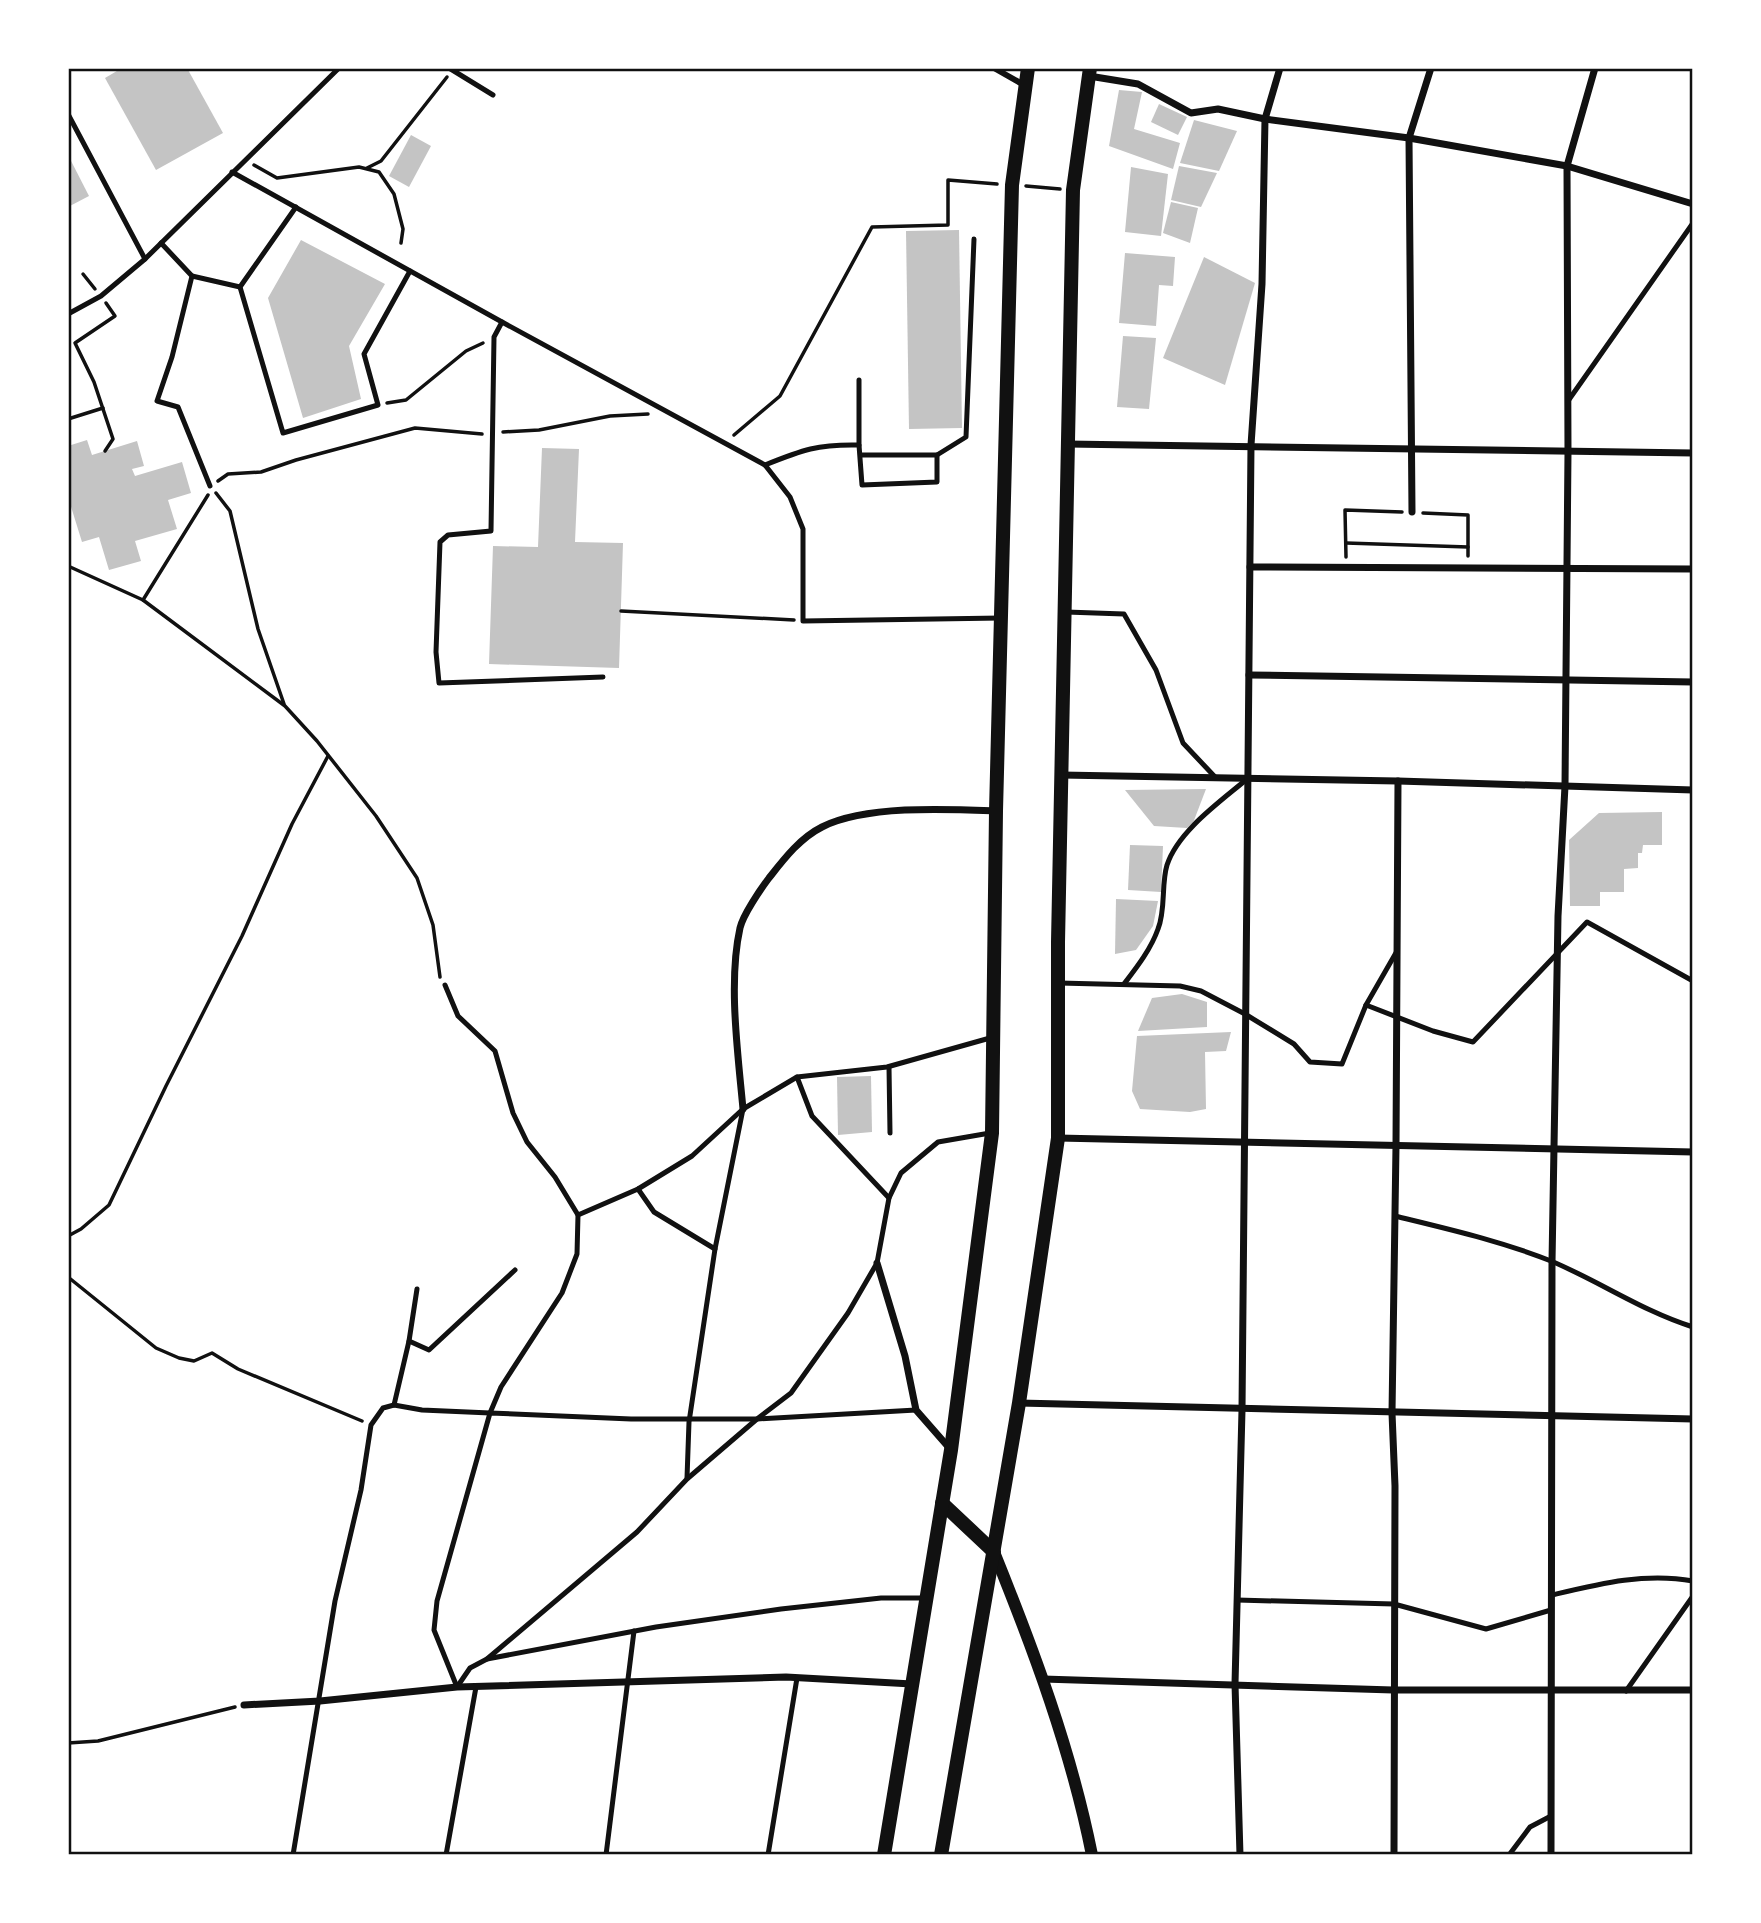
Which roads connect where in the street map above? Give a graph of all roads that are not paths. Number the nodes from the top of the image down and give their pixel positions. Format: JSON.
{"nodes":[{"id":1,"x":339,"y":68,"type":"edge"},
{"id":2,"x":995,"y":68,"type":"edge"},
{"id":3,"x":1027,"y":68,"type":"edge"},
{"id":4,"x":1280,"y":68,"type":"edge"},
{"id":5,"x":1431,"y":68,"type":"edge"},
{"id":6,"x":1595,"y":68,"type":"edge"},
{"id":7,"x":451,"y":69,"type":"edge"},
{"id":8,"x":1089,"y":72,"type":"edge"},
{"id":9,"x":1024,"y":85,"type":"junction"},
{"id":10,"x":493,"y":95,"type":"dead end"},
{"id":11,"x":68,"y":114,"type":"edge"},
{"id":12,"x":1265,"y":120,"type":"junction"},
{"id":13,"x":1409,"y":138,"type":"junction"},
{"id":14,"x":1567,"y":166,"type":"junction"},
{"id":15,"x":232,"y":172,"type":"junction"},
{"id":16,"x":1693,"y":204,"type":"edge"},
{"id":17,"x":296,"y":207,"type":"junction"},
{"id":18,"x":1693,"y":223,"type":"edge"},
{"id":19,"x":974,"y":239,"type":"dead end"},
{"id":20,"x":161,"y":243,"type":"junction"},
{"id":21,"x":145,"y":259,"type":"junction"},
{"id":22,"x":410,"y":271,"type":"junction"},
{"id":23,"x":192,"y":276,"type":"junction"},
{"id":24,"x":240,"y":287,"type":"junction"},
{"id":25,"x":68,"y":314,"type":"edge"},
{"id":26,"x":502,"y":322,"type":"junction"},
{"id":27,"x":859,"y":380,"type":"dead end"},
{"id":28,"x":1568,"y":401,"type":"junction"},
{"id":29,"x":1068,"y":444,"type":"junction"},
{"id":30,"x":1251,"y":445,"type":"junction"},
{"id":31,"x":859,"y":446,"type":"junction"},
{"id":32,"x":1410,"y":448,"type":"junction"},
{"id":33,"x":1568,"y":452,"type":"junction"},
{"id":34,"x":1693,"y":453,"type":"edge"},
{"id":35,"x":860,"y":455,"type":"junction"},
{"id":36,"x":936,"y":455,"type":"junction"},
{"id":37,"x":765,"y":465,"type":"junction"},
{"id":38,"x":210,"y":485,"type":"road end"},
{"id":39,"x":1412,"y":512,"type":"road end"},
{"id":40,"x":1250,"y":567,"type":"junction"},
{"id":41,"x":1567,"y":568,"type":"junction"},
{"id":42,"x":1693,"y":569,"type":"edge"},
{"id":43,"x":1065,"y":612,"type":"junction"},
{"id":44,"x":1001,"y":618,"type":"junction"},
{"id":45,"x":1249,"y":675,"type":"junction"},
{"id":46,"x":603,"y":677,"type":"dead end"},
{"id":47,"x":1566,"y":680,"type":"junction"},
{"id":48,"x":1693,"y":682,"type":"edge"},
{"id":49,"x":1061,"y":775,"type":"junction"},
{"id":50,"x":1216,"y":778,"type":"junction"},
{"id":51,"x":1247,"y":779,"type":"junction"},
{"id":52,"x":1398,"y":781,"type":"junction"},
{"id":53,"x":1565,"y":786,"type":"junction"},
{"id":54,"x":1693,"y":790,"type":"edge"},
{"id":55,"x":996,"y":811,"type":"junction"},
{"id":56,"x":1397,"y":951,"type":"junction"},
{"id":57,"x":1557,"y":954,"type":"junction"},
{"id":58,"x":1693,"y":981,"type":"edge"},
{"id":59,"x":1059,"y":984,"type":"junction"},
{"id":60,"x":445,"y":985,"type":"road end"},
{"id":61,"x":1124,"y":985,"type":"junction"},
{"id":62,"x":1366,"y":1005,"type":"junction"},
{"id":63,"x":1245,"y":1014,"type":"junction"},
{"id":64,"x":1397,"y":1017,"type":"junction"},
{"id":65,"x":993,"y":1037,"type":"junction"},
{"id":66,"x":890,"y":1067,"type":"junction"},
{"id":67,"x":797,"y":1077,"type":"junction"},
{"id":68,"x":743,"y":1109,"type":"junction"},
{"id":69,"x":890,"y":1133,"type":"dead end"},
{"id":70,"x":992,"y":1133,"type":"junction"},
{"id":71,"x":1058,"y":1138,"type":"junction"},
{"id":72,"x":1244,"y":1142,"type":"junction"},
{"id":73,"x":1396,"y":1146,"type":"junction"},
{"id":74,"x":1553,"y":1150,"type":"junction"},
{"id":75,"x":1693,"y":1152,"type":"edge"},
{"id":76,"x":638,"y":1189,"type":"junction"},
{"id":77,"x":888,"y":1198,"type":"junction"},
{"id":78,"x":578,"y":1215,"type":"junction"},
{"id":79,"x":1395,"y":1216,"type":"junction"},
{"id":80,"x":715,"y":1249,"type":"junction"},
{"id":81,"x":1552,"y":1262,"type":"junction"},
{"id":82,"x":877,"y":1263,"type":"junction"},
{"id":83,"x":515,"y":1270,"type":"dead end"},
{"id":84,"x":417,"y":1289,"type":"dead end"},
{"id":85,"x":1693,"y":1327,"type":"edge"},
{"id":86,"x":409,"y":1341,"type":"junction"},
{"id":87,"x":1020,"y":1403,"type":"junction"},
{"id":88,"x":394,"y":1405,"type":"junction"},
{"id":89,"x":916,"y":1410,"type":"junction"},
{"id":90,"x":1242,"y":1410,"type":"junction"},
{"id":91,"x":491,"y":1413,"type":"junction"},
{"id":92,"x":1392,"y":1413,"type":"junction"},
{"id":93,"x":1552,"y":1417,"type":"junction"},
{"id":94,"x":690,"y":1418,"type":"junction"},
{"id":95,"x":757,"y":1419,"type":"junction"},
{"id":96,"x":1693,"y":1419,"type":"edge"},
{"id":97,"x":951,"y":1450,"type":"junction"},
{"id":98,"x":687,"y":1479,"type":"junction"},
{"id":99,"x":942,"y":1503,"type":"junction"},
{"id":100,"x":994,"y":1552,"type":"junction"},
{"id":101,"x":1693,"y":1581,"type":"edge"},
{"id":102,"x":1552,"y":1595,"type":"junction"},
{"id":103,"x":1693,"y":1595,"type":"edge"},
{"id":104,"x":927,"y":1598,"type":"junction"},
{"id":105,"x":1237,"y":1600,"type":"junction"},
{"id":106,"x":1394,"y":1604,"type":"junction"},
{"id":107,"x":1551,"y":1611,"type":"junction"},
{"id":108,"x":634,"y":1631,"type":"junction"},
{"id":109,"x":487,"y":1659,"type":"junction"},
{"id":110,"x":797,"y":1678,"type":"junction"},
{"id":111,"x":1043,"y":1679,"type":"junction"},
{"id":112,"x":629,"y":1682,"type":"junction"},
{"id":113,"x":912,"y":1684,"type":"junction"},
{"id":114,"x":1235,"y":1684,"type":"junction"},
{"id":115,"x":457,"y":1687,"type":"junction"},
{"id":116,"x":476,"y":1687,"type":"junction"},
{"id":117,"x":1393,"y":1690,"type":"junction"},
{"id":118,"x":1693,"y":1690,"type":"edge"},
{"id":119,"x":1626,"y":1691,"type":"junction"},
{"id":120,"x":1551,"y":1692,"type":"junction"},
{"id":121,"x":320,"y":1701,"type":"junction"},
{"id":122,"x":244,"y":1705,"type":"road end"},
{"id":123,"x":1551,"y":1816,"type":"junction"},
{"id":124,"x":293,"y":1855,"type":"edge"},
{"id":125,"x":446,"y":1855,"type":"edge"},
{"id":126,"x":606,"y":1855,"type":"edge"},
{"id":127,"x":768,"y":1855,"type":"edge"},
{"id":128,"x":884,"y":1855,"type":"edge"},
{"id":129,"x":941,"y":1855,"type":"edge"},
{"id":130,"x":1092,"y":1855,"type":"edge"},
{"id":131,"x":1240,"y":1855,"type":"edge"},
{"id":132,"x":1394,"y":1855,"type":"edge"},
{"id":133,"x":1509,"y":1855,"type":"edge"},
{"id":134,"x":1551,"y":1855,"type":"edge"}],
"edges":[{"from":1,"to":15,"type":"lane"},
{"from":2,"to":9,"type":"street"},
{"from":3,"to":9,"type":"main road"},
{"from":4,"to":12,"type":"street"},
{"from":5,"to":13,"type":"street"},
{"from":6,"to":14,"type":"street"},
{"from":7,"to":10,"type":"lane"},
{"from":8,"to":12,"type":"street"},
{"from":8,"to":29,"type":"main road"},
{"from":9,"to":44,"type":"main road"},
{"from":11,"to":21,"type":"lane"},
{"from":12,"to":13,"type":"street"},
{"from":12,"to":30,"type":"street"},
{"from":13,"to":14,"type":"street"},
{"from":13,"to":32,"type":"street"},
{"from":14,"to":16,"type":"street"},
{"from":14,"to":28,"type":"street"},
{"from":15,"to":17,"type":"lane"},
{"from":15,"to":20,"type":"lane"},
{"from":17,"to":22,"type":"lane"},
{"from":17,"to":24,"type":"lane"},
{"from":18,"to":28,"type":"lane"},
{"from":19,"to":36,"type":"lane"},
{"from":20,"to":21,"type":"lane"},
{"from":20,"to":23,"type":"lane"},
{"from":21,"to":25,"type":"lane"},
{"from":22,"to":24,"type":"lane"},
{"from":22,"to":26,"type":"lane"},
{"from":23,"to":24,"type":"lane"},
{"from":23,"to":38,"type":"lane"},
{"from":26,"to":37,"type":"lane"},
{"from":26,"to":46,"type":"lane"},
{"from":27,"to":31,"type":"lane"},
{"from":28,"to":33,"type":"street"},
{"from":29,"to":30,"type":"street"},
{"from":29,"to":43,"type":"main road"},
{"from":30,"to":32,"type":"street"},
{"from":30,"to":40,"type":"street"},
{"from":31,"to":35,"type":"lane"},
{"from":31,"to":37,"type":"lane"},
{"from":32,"to":33,"type":"street"},
{"from":32,"to":39,"type":"street"},
{"from":33,"to":34,"type":"street"},
{"from":33,"to":41,"type":"street"},
{"from":35,"to":36,"type":"lane"},
{"from":35,"to":36,"type":"lane"},
{"from":37,"to":44,"type":"lane"},
{"from":40,"to":41,"type":"street"},
{"from":40,"to":45,"type":"street"},
{"from":41,"to":42,"type":"street"},
{"from":41,"to":47,"type":"street"},
{"from":43,"to":49,"type":"main road"},
{"from":43,"to":50,"type":"lane"},
{"from":44,"to":55,"type":"main road"},
{"from":45,"to":47,"type":"street"},
{"from":45,"to":51,"type":"street"},
{"from":47,"to":48,"type":"street"},
{"from":47,"to":53,"type":"street"},
{"from":49,"to":50,"type":"street"},
{"from":49,"to":59,"type":"main road"},
{"from":50,"to":51,"type":"street"},
{"from":51,"to":52,"type":"street"},
{"from":51,"to":61,"type":"lane"},
{"from":51,"to":63,"type":"street"},
{"from":52,"to":53,"type":"street"},
{"from":52,"to":56,"type":"street"},
{"from":53,"to":54,"type":"street"},
{"from":53,"to":57,"type":"street"},
{"from":55,"to":65,"type":"main road"},
{"from":55,"to":68,"type":"street"},
{"from":56,"to":62,"type":"lane"},
{"from":56,"to":64,"type":"street"},
{"from":57,"to":58,"type":"lane"},
{"from":57,"to":64,"type":"lane"},
{"from":57,"to":74,"type":"street"},
{"from":59,"to":61,"type":"lane"},
{"from":59,"to":71,"type":"main road"},
{"from":60,"to":78,"type":"lane"},
{"from":61,"to":63,"type":"lane"},
{"from":62,"to":63,"type":"lane"},
{"from":62,"to":64,"type":"lane"},
{"from":63,"to":72,"type":"street"},
{"from":64,"to":73,"type":"street"},
{"from":65,"to":66,"type":"lane"},
{"from":65,"to":70,"type":"main road"},
{"from":66,"to":67,"type":"lane"},
{"from":66,"to":69,"type":"lane"},
{"from":67,"to":68,"type":"lane"},
{"from":67,"to":77,"type":"lane"},
{"from":68,"to":76,"type":"lane"},
{"from":68,"to":80,"type":"lane"},
{"from":70,"to":77,"type":"lane"},
{"from":70,"to":97,"type":"main road"},
{"from":71,"to":72,"type":"street"},
{"from":71,"to":87,"type":"main road"},
{"from":72,"to":73,"type":"street"},
{"from":72,"to":90,"type":"street"},
{"from":73,"to":74,"type":"street"},
{"from":73,"to":79,"type":"street"},
{"from":74,"to":75,"type":"street"},
{"from":74,"to":81,"type":"street"},
{"from":76,"to":78,"type":"lane"},
{"from":76,"to":80,"type":"lane"},
{"from":77,"to":82,"type":"lane"},
{"from":78,"to":91,"type":"lane"},
{"from":79,"to":81,"type":"lane"},
{"from":79,"to":92,"type":"street"},
{"from":80,"to":94,"type":"lane"},
{"from":81,"to":85,"type":"lane"},
{"from":81,"to":93,"type":"street"},
{"from":82,"to":89,"type":"street"},
{"from":82,"to":95,"type":"lane"},
{"from":83,"to":86,"type":"lane"},
{"from":84,"to":86,"type":"lane"},
{"from":86,"to":88,"type":"lane"},
{"from":87,"to":90,"type":"street"},
{"from":87,"to":100,"type":"main road"},
{"from":88,"to":91,"type":"lane"},
{"from":88,"to":121,"type":"lane"},
{"from":89,"to":95,"type":"lane"},
{"from":89,"to":97,"type":"street"},
{"from":90,"to":92,"type":"street"},
{"from":90,"to":105,"type":"street"},
{"from":91,"to":94,"type":"lane"},
{"from":91,"to":115,"type":"lane"},
{"from":92,"to":93,"type":"street"},
{"from":92,"to":106,"type":"street"},
{"from":93,"to":96,"type":"street"},
{"from":93,"to":102,"type":"street"},
{"from":94,"to":95,"type":"lane"},
{"from":94,"to":98,"type":"lane"},
{"from":95,"to":98,"type":"lane"},
{"from":97,"to":99,"type":"main road"},
{"from":98,"to":109,"type":"lane"},
{"from":99,"to":100,"type":"main road"},
{"from":99,"to":104,"type":"main road"},
{"from":100,"to":111,"type":"street"},
{"from":100,"to":129,"type":"main road"},
{"from":101,"to":102,"type":"lane"},
{"from":102,"to":107,"type":"street"},
{"from":103,"to":119,"type":"lane"},
{"from":104,"to":108,"type":"lane"},
{"from":104,"to":113,"type":"main road"},
{"from":105,"to":106,"type":"lane"},
{"from":105,"to":114,"type":"street"},
{"from":106,"to":107,"type":"lane"},
{"from":106,"to":117,"type":"street"},
{"from":107,"to":120,"type":"street"},
{"from":108,"to":109,"type":"lane"},
{"from":108,"to":112,"type":"lane"},
{"from":109,"to":115,"type":"lane"},
{"from":110,"to":112,"type":"street"},
{"from":110,"to":113,"type":"street"},
{"from":110,"to":127,"type":"lane"},
{"from":111,"to":114,"type":"street"},
{"from":111,"to":130,"type":"street"},
{"from":112,"to":116,"type":"street"},
{"from":112,"to":126,"type":"lane"},
{"from":113,"to":128,"type":"main road"},
{"from":114,"to":117,"type":"street"},
{"from":114,"to":131,"type":"street"},
{"from":115,"to":116,"type":"street"},
{"from":115,"to":121,"type":"street"},
{"from":116,"to":125,"type":"lane"},
{"from":117,"to":120,"type":"street"},
{"from":117,"to":132,"type":"street"},
{"from":118,"to":119,"type":"street"},
{"from":119,"to":120,"type":"street"},
{"from":120,"to":123,"type":"street"},
{"from":121,"to":122,"type":"street"},
{"from":121,"to":124,"type":"lane"},
{"from":123,"to":133,"type":"lane"},
{"from":123,"to":134,"type":"street"}]}
